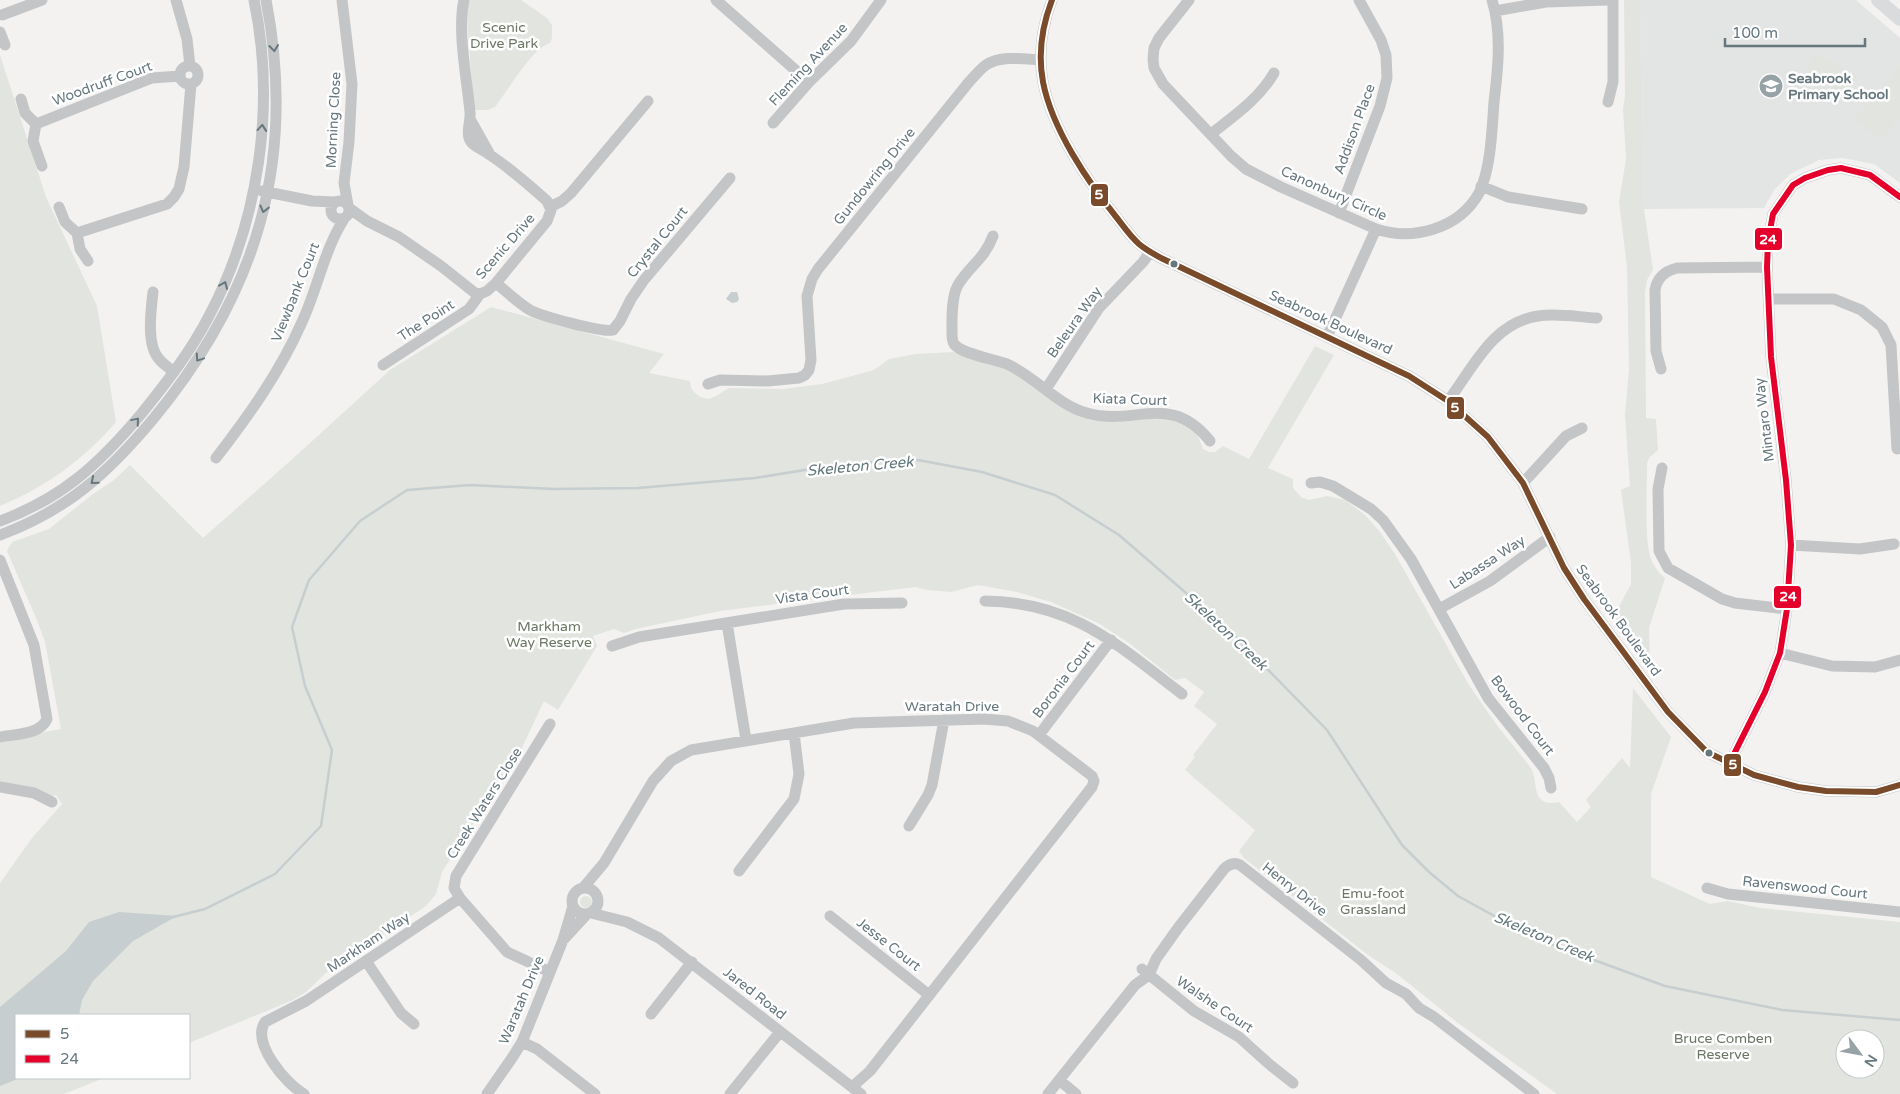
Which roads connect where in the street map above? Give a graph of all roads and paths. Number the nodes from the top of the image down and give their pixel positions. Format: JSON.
{"nodes":[{"id":1,"x":42,"y":0,"type":"edge"},
{"id":2,"x":176,"y":0,"type":"edge"},
{"id":3,"x":254,"y":0,"type":"edge"},
{"id":4,"x":266,"y":0,"type":"edge"},
{"id":5,"x":342,"y":0,"type":"edge"},
{"id":6,"x":464,"y":0,"type":"edge"},
{"id":7,"x":716,"y":0,"type":"edge"},
{"id":8,"x":880,"y":0,"type":"edge"},
{"id":9,"x":1052,"y":0,"type":"edge"},
{"id":10,"x":1189,"y":0,"type":"edge"},
{"id":11,"x":1359,"y":0,"type":"edge"},
{"id":12,"x":1607,"y":0,"type":"edge"},
{"id":13,"x":1613,"y":0,"type":"edge"},
{"id":14,"x":1878,"y":0,"type":"edge"},
{"id":15,"x":1494,"y":6,"type":"edge"},
{"id":16,"x":1898,"y":13,"type":"edge"},
{"id":17,"x":1,"y":17,"type":"edge"},
{"id":18,"x":0,"y":32,"type":"edge"},
{"id":19,"x":5,"y":45,"type":"dead end"},
{"id":20,"x":1041,"y":60,"type":"junction"},
{"id":21,"x":190,"y":66,"type":"junction"},
{"id":22,"x":1274,"y":73,"type":"dead end"},
{"id":23,"x":180,"y":76,"type":"junction"},
{"id":24,"x":809,"y":82,"type":"junction"},
{"id":25,"x":191,"y":84,"type":"junction"},
{"id":26,"x":21,"y":99,"type":"dead end"},
{"id":27,"x":648,"y":101,"type":"dead end"},
{"id":28,"x":1608,"y":102,"type":"dead end"},
{"id":29,"x":773,"y":123,"type":"dead end"},
{"id":30,"x":36,"y":124,"type":"junction"},
{"id":31,"x":1211,"y":134,"type":"junction"},
{"id":32,"x":42,"y":166,"type":"dead end"},
{"id":33,"x":730,"y":178,"type":"dead end"},
{"id":34,"x":1482,"y":186,"type":"junction"},
{"id":35,"x":252,"y":189,"type":"junction"},
{"id":36,"x":268,"y":192,"type":"junction"},
{"id":37,"x":1900,"y":197,"type":"edge"},
{"id":38,"x":59,"y":206,"type":"dead end"},
{"id":39,"x":550,"y":207,"type":"junction"},
{"id":40,"x":1582,"y":209,"type":"dead end"},
{"id":41,"x":340,"y":210,"type":"junction"},
{"id":42,"x":1339,"y":213,"type":"junction"},
{"id":43,"x":1376,"y":229,"type":"junction"},
{"id":44,"x":77,"y":234,"type":"junction"},
{"id":45,"x":993,"y":236,"type":"dead end"},
{"id":46,"x":1150,"y":252,"type":"junction"},
{"id":47,"x":88,"y":261,"type":"dead end"},
{"id":48,"x":1767,"y":268,"type":"junction"},
{"id":49,"x":496,"y":283,"type":"junction"},
{"id":50,"x":153,"y":292,"type":"dead end"},
{"id":51,"x":480,"y":294,"type":"junction"},
{"id":52,"x":1769,"y":299,"type":"junction"},
{"id":53,"x":1597,"y":318,"type":"dead end"},
{"id":54,"x":1327,"y":337,"type":"junction"},
{"id":55,"x":383,"y":365,"type":"dead end"},
{"id":56,"x":1661,"y":369,"type":"dead end"},
{"id":57,"x":174,"y":372,"type":"junction"},
{"id":58,"x":708,"y":384,"type":"dead end"},
{"id":59,"x":1046,"y":389,"type":"junction"},
{"id":60,"x":1448,"y":401,"type":"junction"},
{"id":61,"x":1582,"y":428,"type":"dead end"},
{"id":62,"x":1210,"y":441,"type":"dead end"},
{"id":63,"x":1897,"y":449,"type":"dead end"},
{"id":64,"x":216,"y":458,"type":"dead end"},
{"id":65,"x":1662,"y":468,"type":"dead end"},
{"id":66,"x":1311,"y":483,"type":"dead end"},
{"id":67,"x":1523,"y":483,"type":"junction"},
{"id":68,"x":0,"y":521,"type":"edge"},
{"id":69,"x":0,"y":535,"type":"edge"},
{"id":70,"x":1550,"y":537,"type":"junction"},
{"id":71,"x":1894,"y":544,"type":"dead end"},
{"id":72,"x":1791,"y":545,"type":"junction"},
{"id":73,"x":0,"y":560,"type":"edge"},
{"id":74,"x":985,"y":601,"type":"dead end"},
{"id":75,"x":902,"y":603,"type":"dead end"},
{"id":76,"x":1439,"y":609,"type":"junction"},
{"id":77,"x":1787,"y":609,"type":"junction"},
{"id":78,"x":726,"y":623,"type":"junction"},
{"id":79,"x":1111,"y":640,"type":"junction"},
{"id":80,"x":612,"y":646,"type":"dead end"},
{"id":81,"x":1780,"y":653,"type":"junction"},
{"id":82,"x":1900,"y":660,"type":"edge"},
{"id":83,"x":1182,"y":694,"type":"dead end"},
{"id":84,"x":944,"y":720,"type":"junction"},
{"id":85,"x":550,"y":724,"type":"dead end"},
{"id":86,"x":794,"y":733,"type":"junction"},
{"id":87,"x":1039,"y":735,"type":"junction"},
{"id":88,"x":0,"y":737,"type":"edge"},
{"id":89,"x":746,"y":740,"type":"junction"},
{"id":90,"x":1729,"y":764,"type":"junction"},
{"id":91,"x":1900,"y":785,"type":"edge"},
{"id":92,"x":0,"y":787,"type":"edge"},
{"id":93,"x":1551,"y":788,"type":"dead end"},
{"id":94,"x":52,"y":802,"type":"dead end"},
{"id":95,"x":909,"y":826,"type":"dead end"},
{"id":96,"x":604,"y":863,"type":"junction"},
{"id":97,"x":739,"y":871,"type":"dead end"},
{"id":98,"x":583,"y":888,"type":"junction"},
{"id":99,"x":1707,"y":888,"type":"dead end"},
{"id":100,"x":597,"y":896,"type":"junction"},
{"id":101,"x":460,"y":898,"type":"junction"},
{"id":102,"x":573,"y":906,"type":"junction"},
{"id":103,"x":1900,"y":912,"type":"edge"},
{"id":104,"x":589,"y":914,"type":"junction"},
{"id":105,"x":830,"y":916,"type":"dead end"},
{"id":106,"x":628,"y":922,"type":"junction"},
{"id":107,"x":563,"y":940,"type":"junction"},
{"id":108,"x":366,"y":962,"type":"junction"},
{"id":109,"x":692,"y":962,"type":"junction"},
{"id":110,"x":550,"y":972,"type":"junction"},
{"id":111,"x":1146,"y":972,"type":"junction"},
{"id":112,"x":929,"y":995,"type":"junction"},
{"id":113,"x":651,"y":1014,"type":"dead end"},
{"id":114,"x":414,"y":1024,"type":"dead end"},
{"id":115,"x":780,"y":1032,"type":"junction"},
{"id":116,"x":522,"y":1042,"type":"junction"},
{"id":117,"x":1059,"y":1080,"type":"junction"},
{"id":118,"x":1293,"y":1083,"type":"dead end"},
{"id":119,"x":857,"y":1091,"type":"edge"},
{"id":120,"x":304,"y":1094,"type":"edge"},
{"id":121,"x":487,"y":1094,"type":"edge"},
{"id":122,"x":595,"y":1094,"type":"edge"},
{"id":123,"x":730,"y":1094,"type":"edge"},
{"id":124,"x":1048,"y":1094,"type":"edge"},
{"id":125,"x":1076,"y":1094,"type":"edge"},
{"id":126,"x":1534,"y":1094,"type":"edge"}],
"edges":[{"from":1,"to":17,"type":"street"},
{"from":2,"to":21,"type":"street"},
{"from":35,"to":3,"type":"street","one_way":true},
{"from":4,"to":36,"type":"street","one_way":true},
{"from":5,"to":41,"type":"street","name":"Morning Close"},
{"from":6,"to":39,"type":"street","name":"Scenic Drive"},
{"from":7,"to":24,"type":"street"},
{"from":8,"to":24,"type":"street","name":"Fleming Avenue"},
{"from":9,"to":20,"type":"street","name":"Seabrook Boulevard"},
{"from":10,"to":31,"type":"street","name":"Canonbury Circle"},
{"from":11,"to":42,"type":"street","name":"Addison Place"},
{"from":12,"to":15,"type":"street"},
{"from":13,"to":28,"type":"street"},
{"from":14,"to":16,"type":"main road"},
{"from":15,"to":34,"type":"street","name":"Canonbury Circle"},
{"from":18,"to":19,"type":"street"},
{"from":20,"to":46,"type":"street","name":"Seabrook Boulevard"},
{"from":20,"to":58,"type":"street","name":"Gundowring Drive"},
{"from":21,"to":23,"type":"street"},
{"from":21,"to":25,"type":"street"},
{"from":22,"to":31,"type":"street"},
{"from":23,"to":25,"type":"street"},
{"from":23,"to":30,"type":"street","name":"Woodruff Court"},
{"from":24,"to":29,"type":"street","name":"Fleming Avenue"},
{"from":25,"to":44,"type":"street"},
{"from":26,"to":30,"type":"street"},
{"from":27,"to":39,"type":"street"},
{"from":30,"to":32,"type":"street"},
{"from":31,"to":42,"type":"street","name":"Canonbury Circle"},
{"from":33,"to":49,"type":"street","name":"Crystal Court"},
{"from":34,"to":40,"type":"street"},
{"from":34,"to":43,"type":"street","name":"Canonbury Circle"},
{"from":35,"to":36,"type":"street"},
{"from":57,"to":35,"type":"street","one_way":true},
{"from":36,"to":41,"type":"street"},
{"from":36,"to":69,"type":"street","one_way":true},
{"from":37,"to":48,"type":"street","name":"Mintaro Way"},
{"from":38,"to":44,"type":"street"},
{"from":39,"to":49,"type":"street","name":"Scenic Drive"},
{"from":41,"to":51,"type":"street"},
{"from":41,"to":64,"type":"street","name":"Viewbank Court"},
{"from":42,"to":43,"type":"street","name":"Canonbury Circle"},
{"from":43,"to":54,"type":"street"},
{"from":44,"to":47,"type":"street"},
{"from":45,"to":59,"type":"street","name":"Kiata Court"},
{"from":46,"to":54,"type":"street","name":"Seabrook Boulevard"},
{"from":46,"to":59,"type":"street","name":"Beleura Way"},
{"from":48,"to":52,"type":"street","name":"Mintaro Way"},
{"from":48,"to":56,"type":"street"},
{"from":49,"to":51,"type":"street","name":"Scenic Drive"},
{"from":50,"to":57,"type":"street"},
{"from":51,"to":55,"type":"street","name":"The Point"},
{"from":52,"to":63,"type":"street"},
{"from":52,"to":72,"type":"street","name":"Mintaro Way"},
{"from":53,"to":60,"type":"street"},
{"from":54,"to":60,"type":"street","name":"Seabrook Boulevard"},
{"from":68,"to":57,"type":"street","one_way":true},
{"from":59,"to":62,"type":"street","name":"Kiata Court"},
{"from":60,"to":67,"type":"street","name":"Seabrook Boulevard"},
{"from":61,"to":67,"type":"street"},
{"from":65,"to":77,"type":"street"},
{"from":66,"to":76,"type":"street","name":"Bowood Court"},
{"from":67,"to":70,"type":"street","name":"Seabrook Boulevard"},
{"from":70,"to":76,"type":"street","name":"Labassa Way"},
{"from":70,"to":90,"type":"street","name":"Seabrook Boulevard"},
{"from":71,"to":72,"type":"street"},
{"from":72,"to":77,"type":"street","name":"Mintaro Way"},
{"from":73,"to":88,"type":"street"},
{"from":74,"to":79,"type":"street","name":"Boronia Court"},
{"from":75,"to":78,"type":"street","name":"Vista Court"},
{"from":76,"to":93,"type":"street","name":"Bowood Court"},
{"from":77,"to":81,"type":"street","name":"Mintaro Way"},
{"from":78,"to":80,"type":"street","name":"Vista Court"},
{"from":78,"to":89,"type":"street"},
{"from":79,"to":83,"type":"street","name":"Boronia Court"},
{"from":79,"to":87,"type":"street","name":"Boronia Court"},
{"from":81,"to":82,"type":"street"},
{"from":81,"to":90,"type":"street","name":"Mintaro Way"},
{"from":84,"to":86,"type":"street","name":"Waratah Drive"},
{"from":84,"to":87,"type":"street","name":"Waratah Drive"},
{"from":84,"to":95,"type":"street"},
{"from":85,"to":101,"type":"street","name":"Creek Waters Close"},
{"from":86,"to":89,"type":"street","name":"Waratah Drive"},
{"from":86,"to":97,"type":"street"},
{"from":87,"to":112,"type":"street","name":"Waratah Drive"},
{"from":89,"to":96,"type":"street","name":"Waratah Drive"},
{"from":90,"to":91,"type":"street","name":"Seabrook Boulevard"},
{"from":92,"to":94,"type":"street"},
{"from":96,"to":98,"type":"street","name":"Waratah Drive"},
{"from":96,"to":100,"type":"street","name":"Waratah Drive"},
{"from":98,"to":100,"type":"street"},
{"from":98,"to":102,"type":"street"},
{"from":99,"to":103,"type":"street","name":"Ravenswood Court"},
{"from":100,"to":104,"type":"street"},
{"from":100,"to":106,"type":"street","name":"Jared Road"},
{"from":101,"to":108,"type":"street","name":"Markham Way"},
{"from":101,"to":110,"type":"street"},
{"from":102,"to":104,"type":"street"},
{"from":102,"to":107,"type":"street","name":"Waratah Drive"},
{"from":104,"to":106,"type":"street","name":"Jared Road"},
{"from":104,"to":107,"type":"street","name":"Waratah Drive"},
{"from":105,"to":112,"type":"street","name":"Jesse Court"},
{"from":106,"to":109,"type":"street","name":"Jared Road"},
{"from":107,"to":110,"type":"street","name":"Waratah Drive"},
{"from":108,"to":114,"type":"street"},
{"from":108,"to":120,"type":"street","name":"Markham Way"},
{"from":109,"to":113,"type":"street"},
{"from":109,"to":115,"type":"street","name":"Jared Road"},
{"from":110,"to":116,"type":"street","name":"Waratah Drive"},
{"from":111,"to":117,"type":"street"},
{"from":111,"to":118,"type":"street","name":"Walshe Court"},
{"from":111,"to":126,"type":"street","name":"Henry Drive"},
{"from":112,"to":119,"type":"street","name":"Waratah Drive"},
{"from":115,"to":119,"type":"street","name":"Jared Road"},
{"from":115,"to":123,"type":"street"},
{"from":116,"to":121,"type":"street","name":"Waratah Drive"},
{"from":116,"to":122,"type":"street"},
{"from":117,"to":124,"type":"street"},
{"from":117,"to":125,"type":"street"}]}
